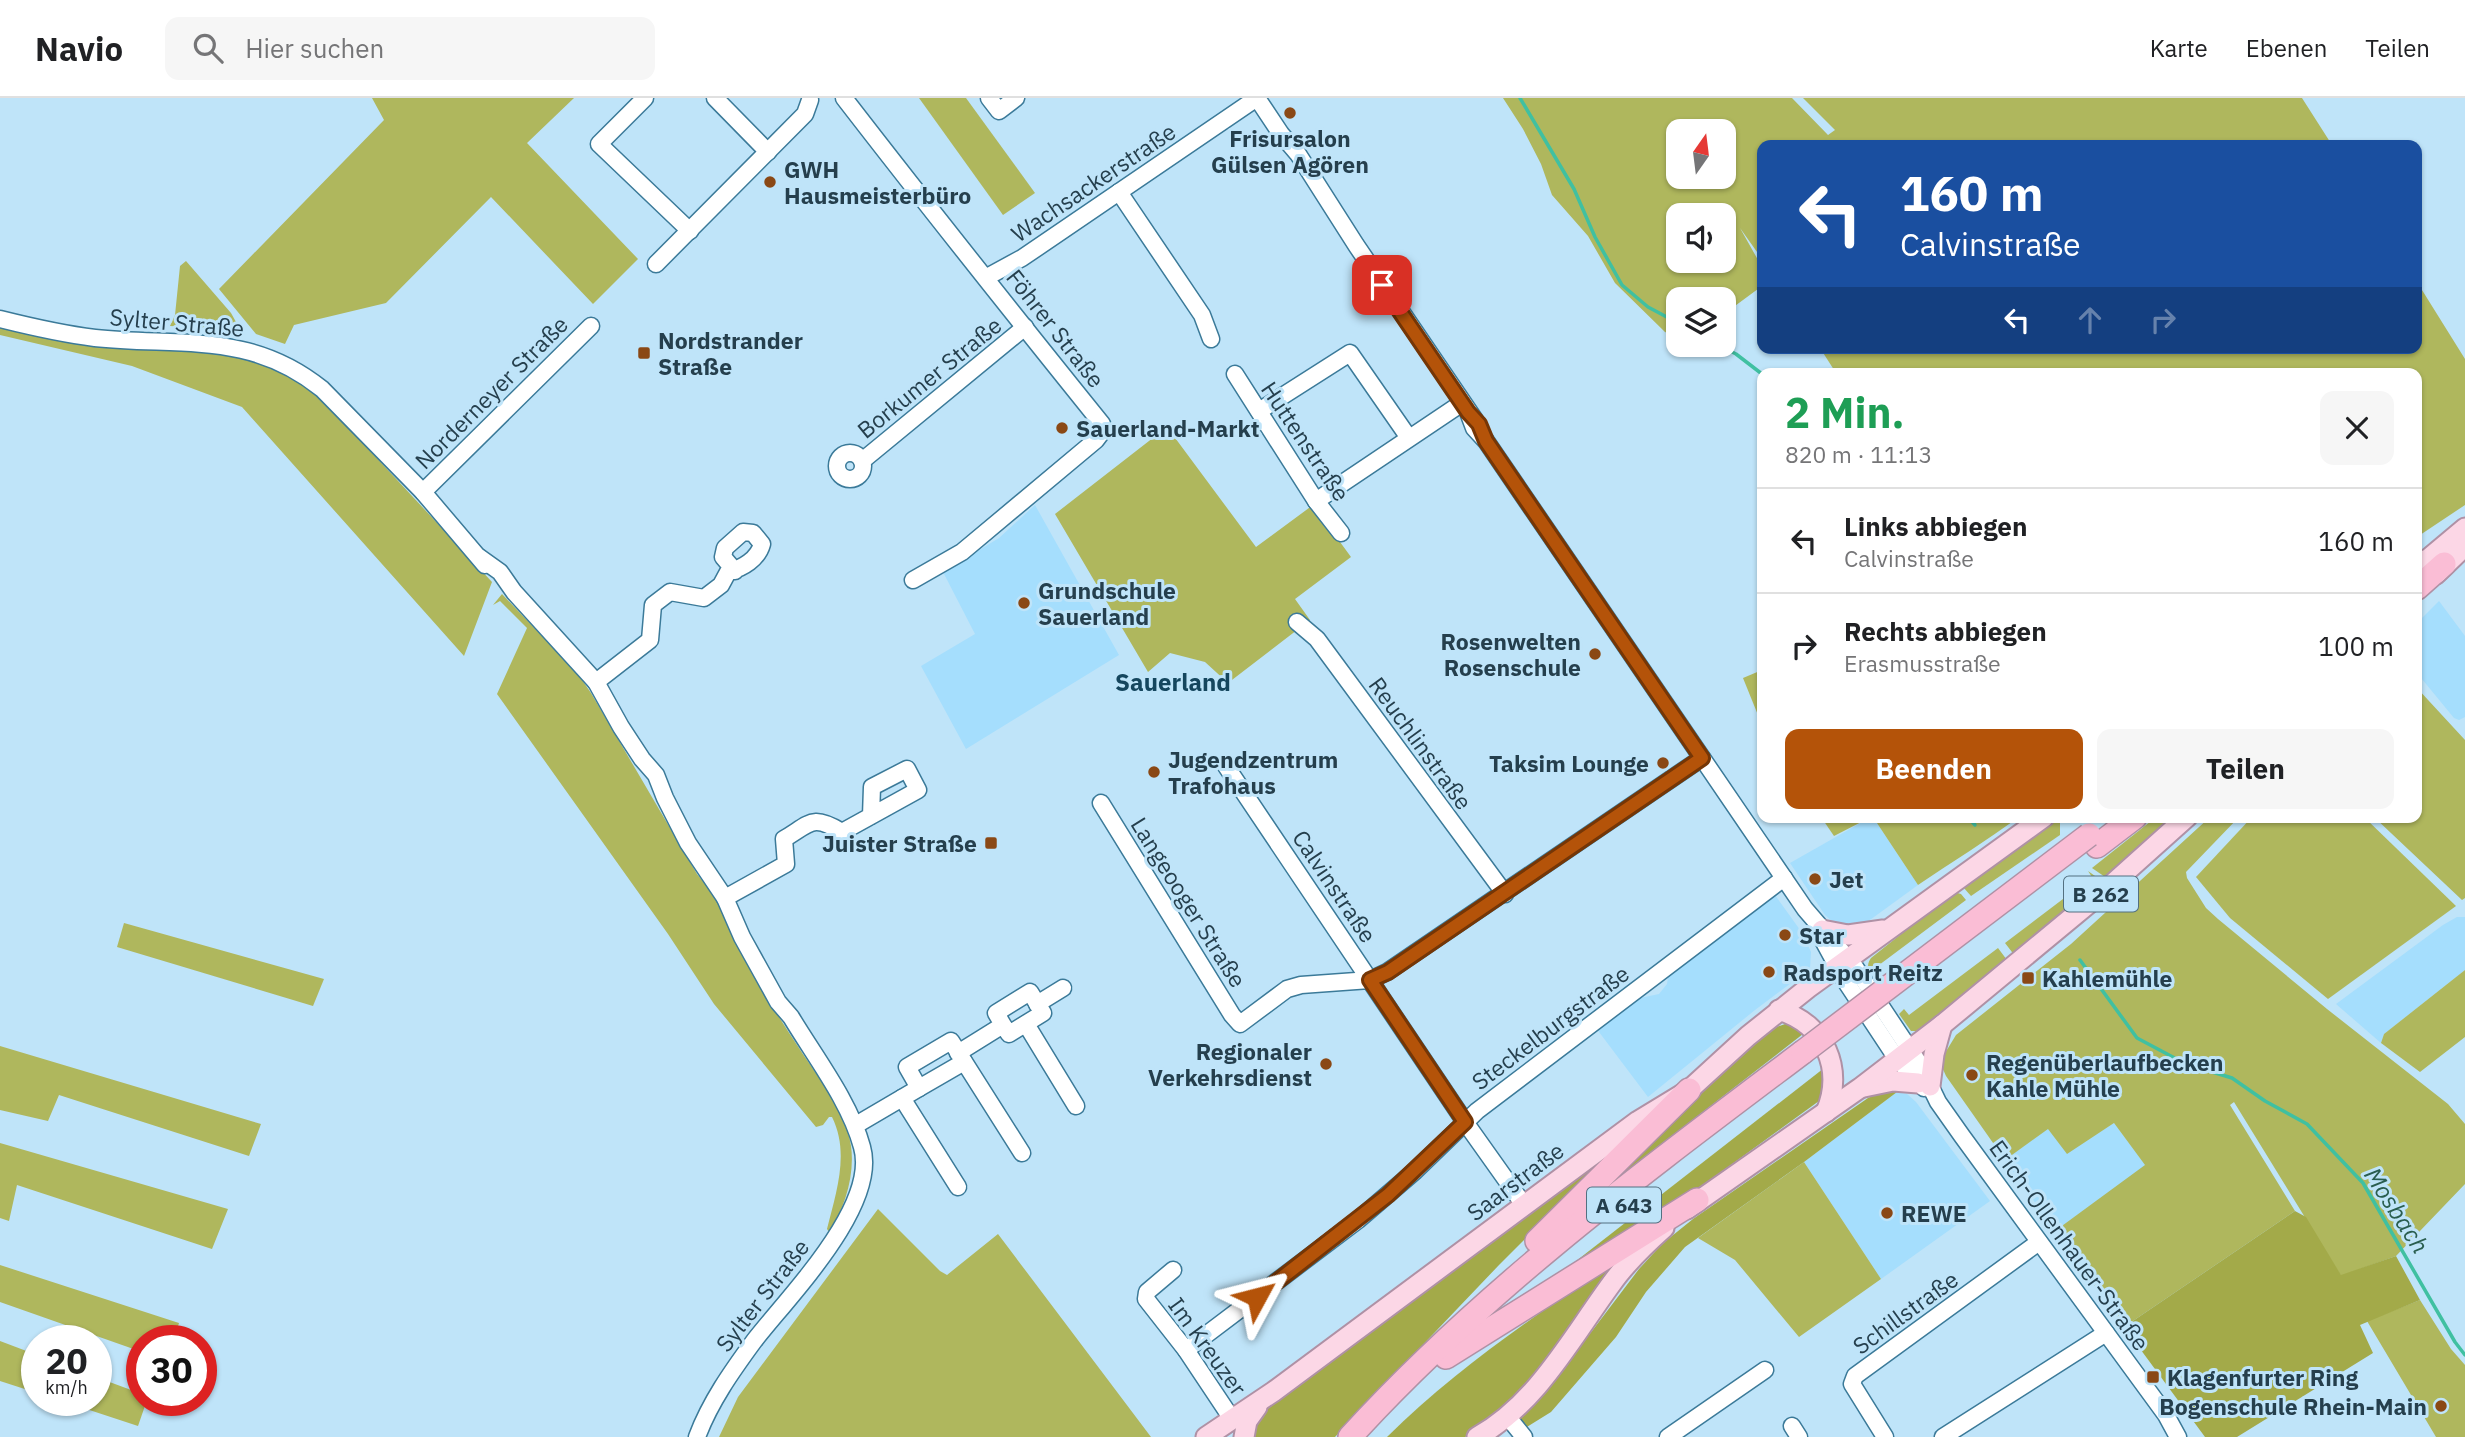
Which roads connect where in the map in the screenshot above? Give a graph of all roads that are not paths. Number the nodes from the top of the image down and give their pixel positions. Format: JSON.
{"nodes":[{"id":1,"x":645,"y":98,"type":"edge"},
{"id":2,"x":715,"y":98,"type":"edge"},
{"id":3,"x":845,"y":98,"type":"edge"},
{"id":4,"x":989,"y":98,"type":"edge"},
{"id":5,"x":1016,"y":98,"type":"edge"},
{"id":6,"x":1257,"y":98,"type":"edge"},
{"id":7,"x":812,"y":99,"type":"edge"},
{"id":8,"x":768,"y":152,"type":"junction"},
{"id":9,"x":1119,"y":192,"type":"junction"},
{"id":10,"x":690,"y":231,"type":"junction"},
{"id":11,"x":656,"y":264,"type":"dead end"},
{"id":12,"x":987,"y":277,"type":"junction"},
{"id":13,"x":0,"y":319,"type":"edge"},
{"id":14,"x":591,"y":326,"type":"dead end"},
{"id":15,"x":1025,"y":327,"type":"junction"},
{"id":16,"x":1211,"y":339,"type":"dead end"},
{"id":17,"x":1235,"y":374,"type":"dead end"},
{"id":18,"x":1465,"y":408,"type":"junction"},
{"id":19,"x":1259,"y":411,"type":"junction"},
{"id":20,"x":1409,"y":438,"type":"junction"},
{"id":21,"x":862,"y":461,"type":"dead end"},
{"id":22,"x":423,"y":492,"type":"junction"},
{"id":23,"x":1316,"y":501,"type":"junction"},
{"id":24,"x":2465,"y":528,"type":"edge"},
{"id":25,"x":1341,"y":533,"type":"dead end"},
{"id":26,"x":2465,"y":546,"type":"edge"},
{"id":27,"x":2426,"y":564,"type":"edge"},
{"id":28,"x":735,"y":570,"type":"dead end"},
{"id":29,"x":913,"y":580,"type":"dead end"},
{"id":30,"x":1297,"y":622,"type":"dead end"},
{"id":31,"x":596,"y":682,"type":"junction"},
{"id":32,"x":1702,"y":758,"type":"junction"},
{"id":33,"x":1226,"y":766,"type":"dead end"},
{"id":34,"x":1101,"y":803,"type":"dead end"},
{"id":35,"x":871,"y":816,"type":"dead end"},
{"id":36,"x":2036,"y":823,"type":"edge"},
{"id":37,"x":2107,"y":823,"type":"edge"},
{"id":38,"x":2124,"y":823,"type":"edge"},
{"id":39,"x":2180,"y":823,"type":"edge"},
{"id":40,"x":2093,"y":841,"type":"junction"},
{"id":41,"x":1784,"y":878,"type":"junction"},
{"id":42,"x":1505,"y":894,"type":"junction"},
{"id":43,"x":726,"y":898,"type":"junction"},
{"id":44,"x":1817,"y":925,"type":"junction"},
{"id":45,"x":1893,"y":925,"type":"junction"},
{"id":46,"x":1842,"y":962,"type":"junction"},
{"id":47,"x":1370,"y":980,"type":"junction"},
{"id":48,"x":1063,"y":988,"type":"dead end"},
{"id":49,"x":1037,"y":1004,"type":"junction"},
{"id":50,"x":1779,"y":1010,"type":"junction"},
{"id":51,"x":1026,"y":1024,"type":"junction"},
{"id":52,"x":1003,"y":1025,"type":"junction"},
{"id":53,"x":1942,"y":1026,"type":"junction"},
{"id":54,"x":1904,"y":1055,"type":"junction"},
{"id":55,"x":1807,"y":1057,"type":"junction"},
{"id":56,"x":961,"y":1058,"type":"junction"},
{"id":57,"x":919,"y":1088,"type":"junction"},
{"id":58,"x":1860,"y":1088,"type":"junction"},
{"id":59,"x":1689,"y":1090,"type":"junction"},
{"id":60,"x":1929,"y":1090,"type":"junction"},
{"id":61,"x":902,"y":1098,"type":"junction"},
{"id":62,"x":1076,"y":1106,"type":"dead end"},
{"id":63,"x":1826,"y":1112,"type":"junction"},
{"id":64,"x":1465,"y":1122,"type":"junction"},
{"id":65,"x":858,"y":1132,"type":"junction"},
{"id":66,"x":1022,"y":1153,"type":"dead end"},
{"id":67,"x":958,"y":1187,"type":"dead end"},
{"id":68,"x":1697,"y":1200,"type":"junction"},
{"id":69,"x":1524,"y":1205,"type":"junction"},
{"id":70,"x":2039,"y":1242,"type":"junction"},
{"id":71,"x":1173,"y":1270,"type":"dead end"},
{"id":72,"x":1486,"y":1301,"type":"junction"},
{"id":73,"x":2106,"y":1333,"type":"junction"},
{"id":74,"x":1186,"y":1350,"type":"junction"},
{"id":75,"x":1446,"y":1357,"type":"junction"},
{"id":76,"x":1765,"y":1370,"type":"dead end"},
{"id":77,"x":1273,"y":1392,"type":"junction"},
{"id":78,"x":2166,"y":1415,"type":"junction"},
{"id":79,"x":1507,"y":1416,"type":"junction"},
{"id":80,"x":1232,"y":1419,"type":"junction"},
{"id":81,"x":1968,"y":1422,"type":"junction"},
{"id":82,"x":697,"y":1437,"type":"edge"},
{"id":83,"x":1206,"y":1437,"type":"edge"},
{"id":84,"x":1243,"y":1437,"type":"edge"},
{"id":85,"x":1350,"y":1437,"type":"edge"},
{"id":86,"x":1368,"y":1437,"type":"edge"},
{"id":87,"x":1477,"y":1437,"type":"edge"},
{"id":88,"x":1524,"y":1437,"type":"edge"},
{"id":89,"x":1668,"y":1437,"type":"edge"},
{"id":90,"x":1885,"y":1437,"type":"edge"},
{"id":91,"x":1943,"y":1437,"type":"edge"},
{"id":92,"x":1977,"y":1437,"type":"edge"},
{"id":93,"x":2178,"y":1437,"type":"edge"},
{"id":94,"x":2188,"y":1437,"type":"edge"}],
"edges":[{"from":1,"to":10,"type":"street"},
{"from":2,"to":8,"type":"street"},
{"from":3,"to":12,"type":"street","name":"Föhrer Straße"},
{"from":4,"to":5,"type":"street"},
{"from":6,"to":9,"type":"street","name":"Wachsackerstraße"},
{"from":6,"to":18,"type":"street","name":"Erich-Ollenhauer-Straße"},
{"from":7,"to":8,"type":"street"},
{"from":8,"to":10,"type":"street"},
{"from":9,"to":12,"type":"street","name":"Wachsackerstraße"},
{"from":9,"to":16,"type":"street"},
{"from":10,"to":11,"type":"street"},
{"from":12,"to":15,"type":"street","name":"Föhrer Straße"},
{"from":13,"to":22,"type":"street","name":"Sylter Straße"},
{"from":14,"to":22,"type":"street","name":"Norderneyer Straße"},
{"from":15,"to":21,"type":"street","name":"Borkumer Straße"},
{"from":15,"to":29,"type":"street","name":"Föhrer Straße"},
{"from":17,"to":19,"type":"street","name":"Huttenstraße"},
{"from":18,"to":20,"type":"street"},
{"from":18,"to":32,"type":"street","name":"Erich-Ollenhauer-Straße"},
{"from":19,"to":20,"type":"street"},
{"from":19,"to":23,"type":"street","name":"Huttenstraße"},
{"from":20,"to":23,"type":"street"},
{"from":22,"to":31,"type":"street","name":"Sylter Straße"},
{"from":23,"to":25,"type":"street","name":"Huttenstraße"},
{"from":24,"to":27,"type":"main road"},
{"from":26,"to":27,"type":"main road"},
{"from":28,"to":31,"type":"street"},
{"from":30,"to":42,"type":"street","name":"Reuchlinstraße"},
{"from":31,"to":43,"type":"street","name":"Sylter Straße"},
{"from":32,"to":41,"type":"street","name":"Erich-Ollenhauer-Straße"},
{"from":32,"to":42,"type":"street"},
{"from":33,"to":47,"type":"street","name":"Calvinstraße"},
{"from":34,"to":47,"type":"street","name":"Langeooger Straße"},
{"from":35,"to":43,"type":"street"},
{"from":36,"to":45,"type":"main road","name":"Saarstraße"},
{"from":37,"to":40,"type":"highway","number":"A 643"},
{"from":38,"to":40,"type":"highway","number":"A 643"},
{"from":39,"to":53,"type":"main road","number":"B 262"},
{"from":40,"to":55,"type":"highway","number":"A 643","bridge":true},
{"from":41,"to":44,"type":"street","name":"Erich-Ollenhauer-Straße"},
{"from":41,"to":64,"type":"street","name":"Steckelburgstraße"},
{"from":42,"to":47,"type":"street"},
{"from":43,"to":65,"type":"street","name":"Sylter Straße"},
{"from":44,"to":45,"type":"main road"},
{"from":44,"to":46,"type":"street","name":"Erich-Ollenhauer-Straße"},
{"from":45,"to":46,"type":"main road","name":"Saarstraße"},
{"from":46,"to":50,"type":"main road","name":"Saarstraße"},
{"from":46,"to":54,"type":"street","name":"Erich-Ollenhauer-Straße"},
{"from":47,"to":64,"type":"street","name":"Calvinstraße"},
{"from":48,"to":49,"type":"street"},
{"from":49,"to":51,"type":"street"},
{"from":49,"to":52,"type":"street"},
{"from":50,"to":59,"type":"main road","name":"Saarstraße"},
{"from":50,"to":63,"type":"main road"},
{"from":51,"to":52,"type":"street"},
{"from":51,"to":62,"type":"street"},
{"from":52,"to":56,"type":"street"},
{"from":53,"to":54,"type":"main road","number":"B 262"},
{"from":53,"to":60,"type":"main road"},
{"from":54,"to":58,"type":"main road"},
{"from":54,"to":60,"type":"street","name":"Erich-Ollenhauer-Straße"},
{"from":55,"to":72,"type":"highway","number":"A 643"},
{"from":55,"to":75,"type":"highway","number":"A 643"},
{"from":56,"to":57,"type":"street"},
{"from":56,"to":57,"type":"street"},
{"from":56,"to":66,"type":"street"},
{"from":57,"to":61,"type":"street"},
{"from":58,"to":60,"type":"main road"},
{"from":58,"to":63,"type":"main road"},
{"from":59,"to":69,"type":"main road","name":"Saarstraße"},
{"from":59,"to":72,"type":"highway"},
{"from":60,"to":70,"type":"street","name":"Erich-Ollenhauer-Straße"},
{"from":61,"to":65,"type":"street"},
{"from":61,"to":67,"type":"street"},
{"from":63,"to":68,"type":"main road"},
{"from":64,"to":69,"type":"street","name":"Calvinstraße"},
{"from":64,"to":74,"type":"street","name":"Steckelburgstraße"},
{"from":65,"to":82,"type":"street","name":"Sylter Straße"},
{"from":68,"to":75,"type":"highway"},
{"from":68,"to":79,"type":"main road"},
{"from":69,"to":77,"type":"main road","name":"Saarstraße"},
{"from":70,"to":73,"type":"street","name":"Erich-Ollenhauer-Straße"},
{"from":70,"to":90,"type":"street","name":"Schillstraße"},
{"from":71,"to":74,"type":"street","name":"Im Kreuzer"},
{"from":72,"to":85,"type":"highway","number":"A 643"},
{"from":73,"to":78,"type":"street","name":"Erich-Ollenhauer-Straße"},
{"from":73,"to":81,"type":"street"},
{"from":74,"to":80,"type":"street","name":"Im Kreuzer"},
{"from":75,"to":86,"type":"highway","number":"A 643"},
{"from":76,"to":89,"type":"street"},
{"from":77,"to":80,"type":"main road","name":"Saarstraße"},
{"from":77,"to":84,"type":"main road"},
{"from":78,"to":93,"type":"street","name":"Erich-Ollenhauer-Straße"},
{"from":78,"to":94,"type":"street","name":"Erich-Ollenhauer-Straße"},
{"from":79,"to":87,"type":"main road"},
{"from":79,"to":88,"type":"street"},
{"from":80,"to":83,"type":"main road","name":"Saarstraße"},
{"from":80,"to":84,"type":"main road"},
{"from":81,"to":91,"type":"street"},
{"from":81,"to":92,"type":"street"}]}
